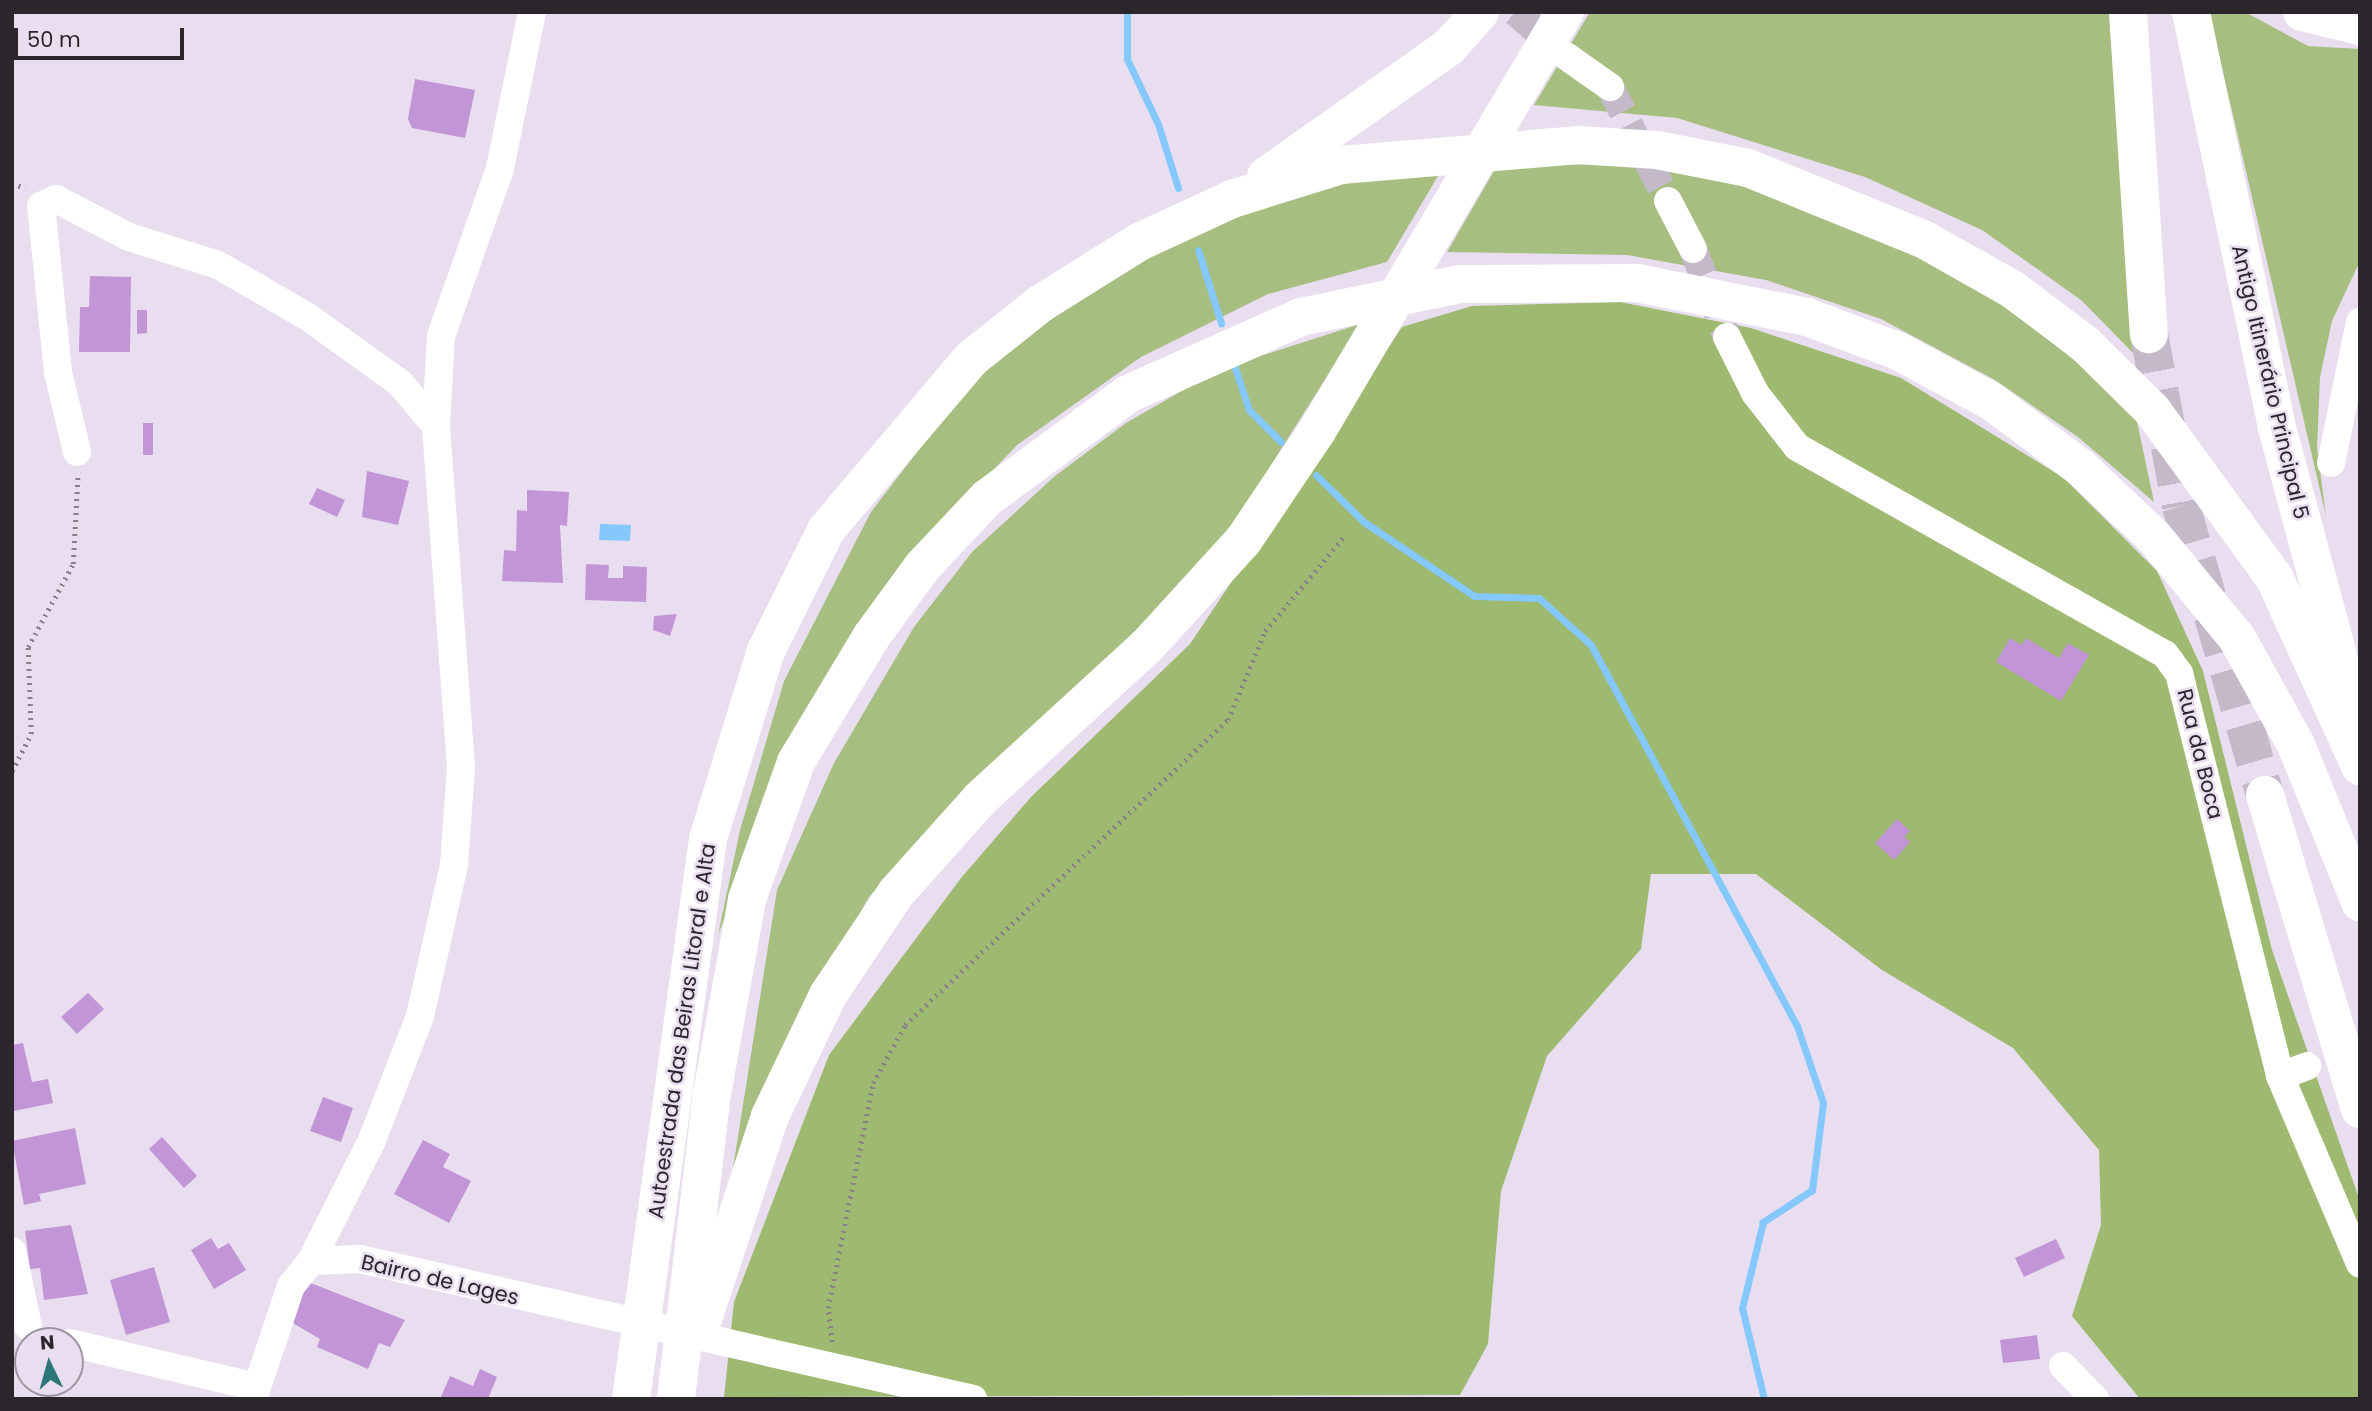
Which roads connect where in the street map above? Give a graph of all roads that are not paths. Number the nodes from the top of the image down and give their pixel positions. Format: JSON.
{"nodes":[{"id":1,"x":531,"y":12,"type":"edge"},
{"id":2,"x":1480,"y":12,"type":"edge"},
{"id":3,"x":1564,"y":12,"type":"edge"},
{"id":4,"x":2128,"y":12,"type":"edge"},
{"id":5,"x":2191,"y":12,"type":"edge"},
{"id":6,"x":2302,"y":12,"type":"edge"},
{"id":7,"x":2360,"y":26,"type":"edge"},
{"id":8,"x":1566,"y":55,"type":"tunnel mouth"},
{"id":9,"x":1610,"y":87,"type":"tunnel mouth"},
{"id":10,"x":1232,"y":199,"type":"junction"},
{"id":11,"x":1668,"y":201,"type":"tunnel mouth"},
{"id":12,"x":1693,"y":249,"type":"tunnel mouth"},
{"id":13,"x":2360,"y":322,"type":"edge"},
{"id":14,"x":2149,"y":334,"type":"tunnel mouth"},
{"id":15,"x":1727,"y":337,"type":"tunnel mouth"},
{"id":16,"x":436,"y":426,"type":"junction"},
{"id":17,"x":77,"y":452,"type":"road end"},
{"id":18,"x":2331,"y":463,"type":"dead end"},
{"id":19,"x":2360,"y":750,"type":"edge"},
{"id":20,"x":2360,"y":766,"type":"edge"},
{"id":21,"x":2265,"y":795,"type":"tunnel mouth"},
{"id":22,"x":2360,"y":902,"type":"edge"},
{"id":23,"x":2307,"y":1066,"type":"dead end"},
{"id":24,"x":2280,"y":1076,"type":"junction"},
{"id":25,"x":2360,"y":1109,"type":"edge"},
{"id":26,"x":12,"y":1251,"type":"edge"},
{"id":27,"x":311,"y":1261,"type":"junction"},
{"id":28,"x":2360,"y":1264,"type":"edge"},
{"id":29,"x":20,"y":1323,"type":"edge"},
{"id":30,"x":84,"y":1346,"type":"edge"},
{"id":31,"x":2063,"y":1366,"type":"dead end"},
{"id":32,"x":255,"y":1393,"type":"edge"},
{"id":33,"x":677,"y":1398,"type":"edge"},
{"id":34,"x":631,"y":1399,"type":"edge"},
{"id":35,"x":973,"y":1399,"type":"edge"},
{"id":36,"x":2095,"y":1399,"type":"edge"}],
"edges":[{"from":1,"to":16,"type":"street"},
{"from":2,"to":10,"type":"highway"},
{"from":3,"to":33,"type":"highway"},
{"from":4,"to":14,"type":"highway"},
{"from":5,"to":19,"type":"highway","name":"Antigo Itinerário Principal 5"},
{"from":6,"to":7,"type":"highway"},
{"from":8,"to":9,"type":"street"},
{"from":10,"to":20,"type":"highway","name":"Autoestrada das Beiras Litoral e Alta"},
{"from":10,"to":34,"type":"highway","name":"Autoestrada das Beiras Litoral e Alta"},
{"from":11,"to":12,"type":"street"},
{"from":13,"to":18,"type":"street"},
{"from":15,"to":24,"type":"street","name":"Rua da Boca"},
{"from":16,"to":17,"type":"street"},
{"from":16,"to":27,"type":"street"},
{"from":21,"to":25,"type":"highway"},
{"from":22,"to":33,"type":"highway","name":"Autoestrada das Beiras Litoral e Alta"},
{"from":23,"to":24,"type":"street"},
{"from":24,"to":28,"type":"street","name":"Rua da Boca"},
{"from":26,"to":29,"type":"street"},
{"from":27,"to":32,"type":"street"},
{"from":27,"to":35,"type":"street","name":"Bairro de Lages"},
{"from":30,"to":32,"type":"street"},
{"from":31,"to":36,"type":"street"}]}
